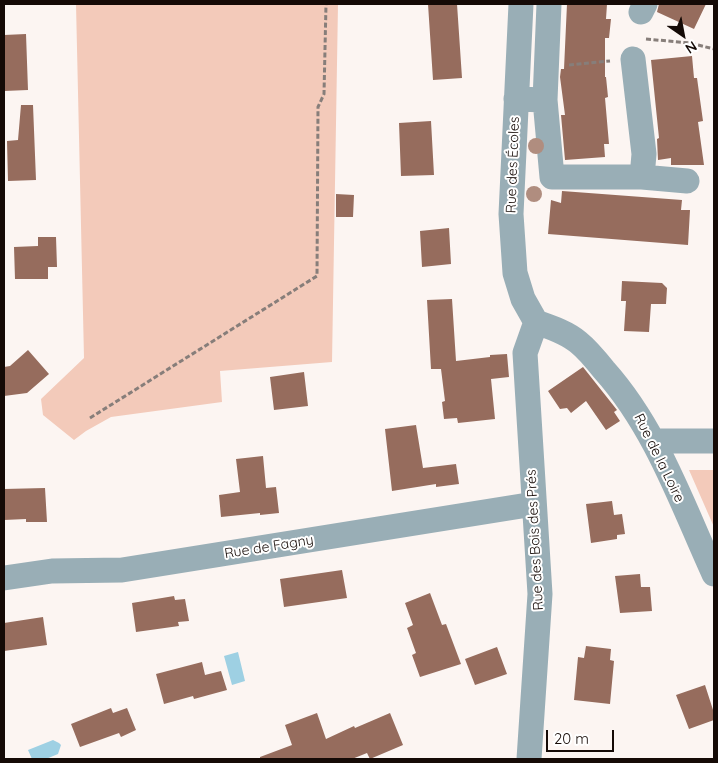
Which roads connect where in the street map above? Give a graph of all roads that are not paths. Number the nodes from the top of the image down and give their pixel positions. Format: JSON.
{"nodes":[{"id":1,"x":521,"y":4,"type":"edge"},
{"id":2,"x":549,"y":4,"type":"edge"},
{"id":3,"x":639,"y":49,"type":"road end"},
{"id":4,"x":516,"y":99,"type":"junction"},
{"id":5,"x":545,"y":100,"type":"junction"},
{"id":6,"x":642,"y":177,"type":"junction"},
{"id":7,"x":687,"y":181,"type":"dead end"},
{"id":8,"x":536,"y":322,"type":"junction"},
{"id":9,"x":654,"y":441,"type":"junction"},
{"id":10,"x":714,"y":441,"type":"edge"},
{"id":11,"x":534,"y":504,"type":"junction"},
{"id":12,"x":714,"y":574,"type":"edge"},
{"id":13,"x":4,"y":578,"type":"edge"},
{"id":14,"x":529,"y":759,"type":"edge"}],
"edges":[{"from":1,"to":4,"type":"street","name":"Rue des Écoles"},
{"from":2,"to":5,"type":"street"},
{"from":3,"to":6,"type":"street"},
{"from":4,"to":5,"type":"street"},
{"from":4,"to":8,"type":"street","name":"Rue des Écoles"},
{"from":5,"to":6,"type":"street"},
{"from":6,"to":7,"type":"street"},
{"from":8,"to":9,"type":"street","name":"Rue de la Loire"},
{"from":8,"to":11,"type":"street","name":"Rue des Bois des Prés"},
{"from":9,"to":10,"type":"street"},
{"from":9,"to":12,"type":"street","name":"Rue de la Loire"},
{"from":11,"to":13,"type":"street","name":"Rue de Fagny"},
{"from":11,"to":14,"type":"street","name":"Rue des Bois des Prés"}]}
